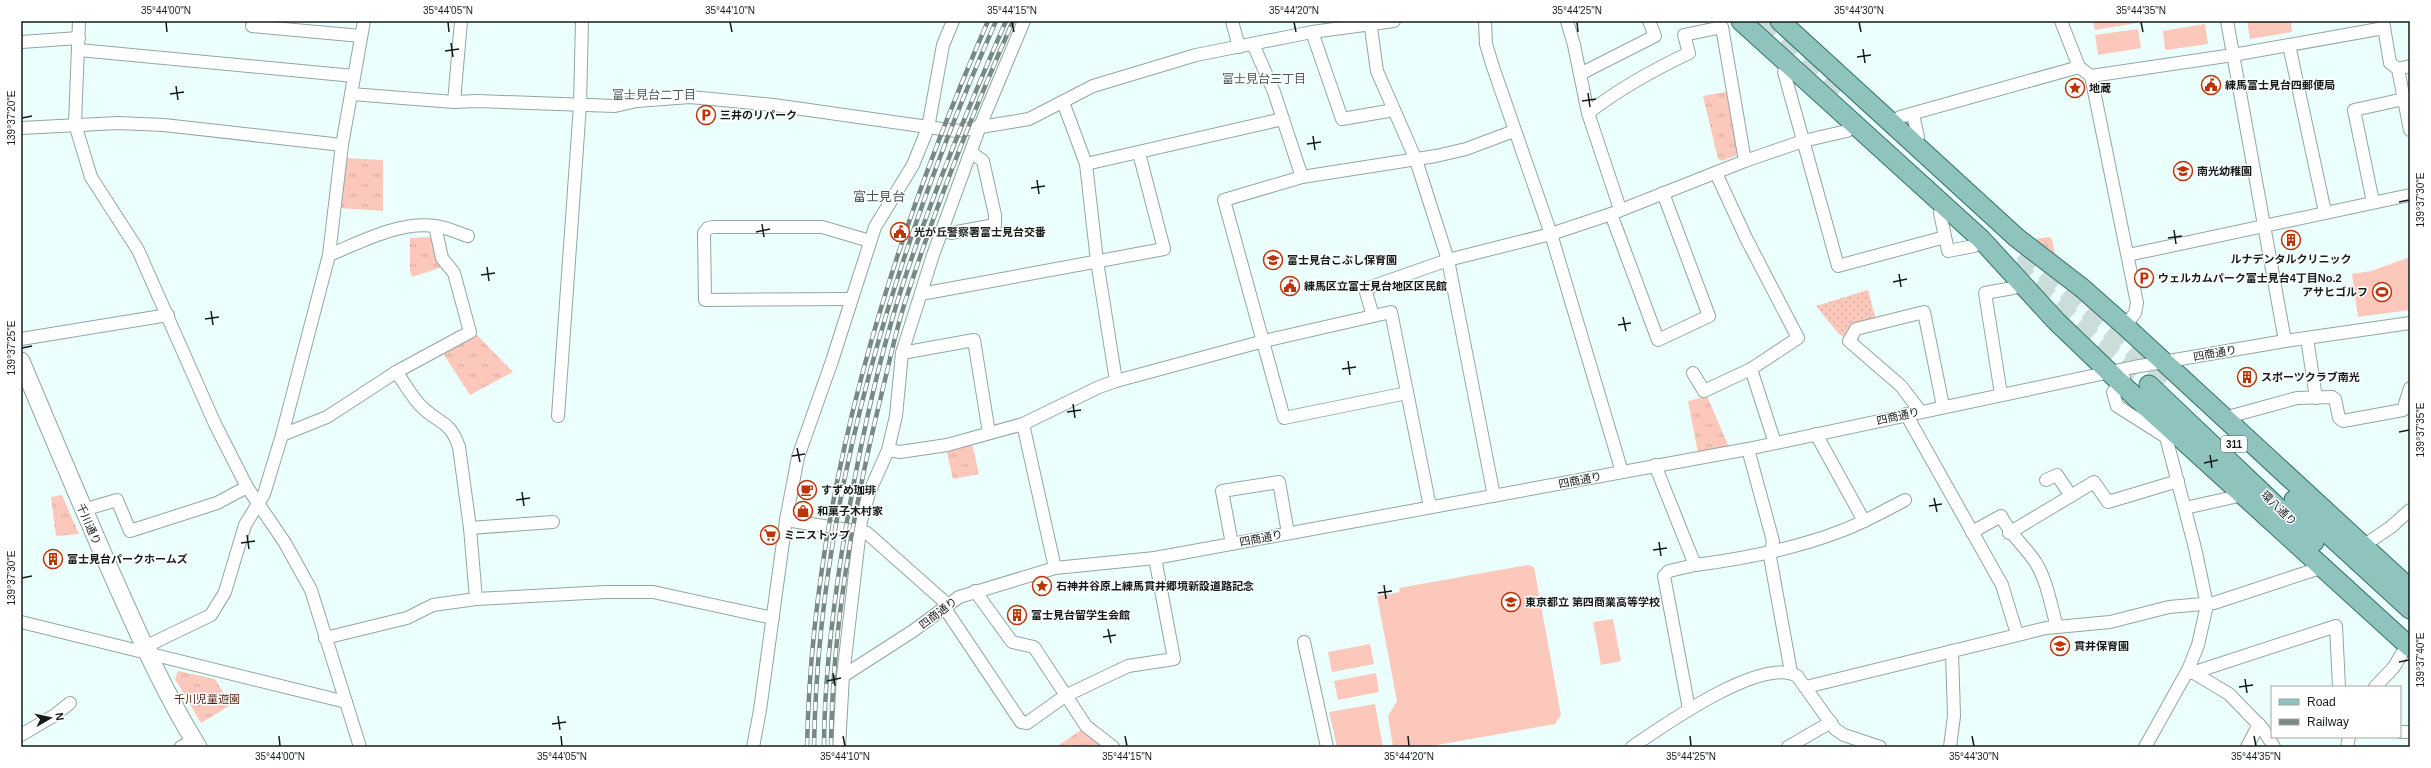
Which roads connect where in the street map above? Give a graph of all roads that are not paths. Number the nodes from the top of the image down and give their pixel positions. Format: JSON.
{"nodes":[{"id":1,"x":80,"y":21,"type":"edge"},
{"id":2,"x":364,"y":21,"type":"edge"},
{"id":3,"x":461,"y":21,"type":"edge"},
{"id":4,"x":582,"y":21,"type":"edge"},
{"id":5,"x":953,"y":21,"type":"edge"},
{"id":6,"x":1024,"y":21,"type":"edge"},
{"id":7,"x":1232,"y":21,"type":"edge"},
{"id":8,"x":1394,"y":21,"type":"edge"},
{"id":9,"x":1485,"y":21,"type":"edge"},
{"id":10,"x":1567,"y":21,"type":"edge"},
{"id":11,"x":1649,"y":21,"type":"edge"},
{"id":12,"x":1741,"y":21,"type":"edge"},
{"id":13,"x":1780,"y":21,"type":"edge"},
{"id":14,"x":2061,"y":21,"type":"edge"},
{"id":15,"x":2227,"y":21,"type":"edge"},
{"id":16,"x":1370,"y":23,"type":"edge"},
{"id":17,"x":2383,"y":24,"type":"edge"},
{"id":18,"x":252,"y":26,"type":"dead end"},
{"id":19,"x":309,"y":26,"type":"edge"},
{"id":20,"x":1312,"y":32,"type":"junction"},
{"id":21,"x":361,"y":36,"type":"junction"},
{"id":22,"x":21,"y":42,"type":"edge"},
{"id":23,"x":79,"y":44,"type":"junction"},
{"id":24,"x":1253,"y":44,"type":"junction"},
{"id":25,"x":2289,"y":45,"type":"junction"},
{"id":26,"x":1239,"y":47,"type":"junction"},
{"id":27,"x":2232,"y":55,"type":"junction"},
{"id":28,"x":1791,"y":65,"type":"junction"},
{"id":29,"x":2410,"y":66,"type":"edge"},
{"id":30,"x":2079,"y":67,"type":"junction"},
{"id":31,"x":2398,"y":69,"type":"junction"},
{"id":32,"x":1580,"y":74,"type":"junction"},
{"id":33,"x":354,"y":76,"type":"junction"},
{"id":34,"x":2091,"y":76,"type":"junction"},
{"id":35,"x":350,"y":94,"type":"junction"},
{"id":36,"x":2404,"y":98,"type":"junction"},
{"id":37,"x":454,"y":102,"type":"junction"},
{"id":38,"x":1062,"y":102,"type":"junction"},
{"id":39,"x":580,"y":105,"type":"junction"},
{"id":40,"x":1394,"y":110,"type":"junction"},
{"id":41,"x":1588,"y":113,"type":"junction"},
{"id":42,"x":1913,"y":114,"type":"junction"},
{"id":43,"x":1283,"y":120,"type":"junction"},
{"id":44,"x":1855,"y":123,"type":"junction"},
{"id":45,"x":75,"y":124,"type":"junction"},
{"id":46,"x":1893,"y":125,"type":"junction"},
{"id":47,"x":980,"y":126,"type":"junction"},
{"id":48,"x":21,"y":128,"type":"edge"},
{"id":49,"x":928,"y":128,"type":"junction"},
{"id":50,"x":2410,"y":130,"type":"edge"},
{"id":51,"x":1514,"y":131,"type":"junction"},
{"id":52,"x":1918,"y":137,"type":"dead end"},
{"id":53,"x":1803,"y":141,"type":"junction"},
{"id":54,"x":342,"y":145,"type":"junction"},
{"id":55,"x":971,"y":152,"type":"junction"},
{"id":56,"x":1139,"y":153,"type":"junction"},
{"id":57,"x":1416,"y":160,"type":"junction"},
{"id":58,"x":1745,"y":161,"type":"junction"},
{"id":59,"x":1086,"y":164,"type":"junction"},
{"id":60,"x":1716,"y":172,"type":"junction"},
{"id":61,"x":1302,"y":178,"type":"junction"},
{"id":62,"x":1663,"y":193,"type":"junction"},
{"id":63,"x":2410,"y":195,"type":"edge"},
{"id":64,"x":2373,"y":202,"type":"junction"},
{"id":65,"x":1946,"y":207,"type":"junction"},
{"id":66,"x":1616,"y":211,"type":"junction"},
{"id":67,"x":2325,"y":212,"type":"junction"},
{"id":68,"x":2265,"y":224,"type":"junction"},
{"id":69,"x":435,"y":226,"type":"junction"},
{"id":70,"x":943,"y":230,"type":"junction"},
{"id":71,"x":1551,"y":234,"type":"junction"},
{"id":72,"x":468,"y":236,"type":"dead end"},
{"id":73,"x":1945,"y":237,"type":"junction"},
{"id":74,"x":1981,"y":239,"type":"junction"},
{"id":75,"x":870,"y":241,"type":"junction"},
{"id":76,"x":2128,"y":254,"type":"junction"},
{"id":77,"x":329,"y":255,"type":"junction"},
{"id":78,"x":1448,"y":260,"type":"junction"},
{"id":79,"x":1097,"y":261,"type":"junction"},
{"id":80,"x":2021,"y":282,"type":"junction"},
{"id":81,"x":921,"y":294,"type":"junction"},
{"id":82,"x":851,"y":299,"type":"junction"},
{"id":83,"x":168,"y":315,"type":"junction"},
{"id":84,"x":1373,"y":316,"type":"junction"},
{"id":85,"x":2410,"y":323,"type":"edge"},
{"id":86,"x":2125,"y":326,"type":"junction"},
{"id":87,"x":2307,"y":338,"type":"junction"},
{"id":88,"x":21,"y":339,"type":"edge"},
{"id":89,"x":2285,"y":341,"type":"junction"},
{"id":90,"x":1264,"y":342,"type":"junction"},
{"id":91,"x":902,"y":353,"type":"junction"},
{"id":92,"x":21,"y":360,"type":"edge"},
{"id":93,"x":2163,"y":362,"type":"junction"},
{"id":94,"x":1751,"y":369,"type":"junction"},
{"id":95,"x":396,"y":372,"type":"junction"},
{"id":96,"x":1693,"y":373,"type":"dead end"},
{"id":97,"x":2115,"y":377,"type":"junction"},
{"id":98,"x":1116,"y":381,"type":"junction"},
{"id":99,"x":2168,"y":382,"type":"tunnel mouth"},
{"id":100,"x":2149,"y":385,"type":"tunnel mouth"},
{"id":101,"x":2410,"y":388,"type":"edge"},
{"id":102,"x":1407,"y":393,"type":"junction"},
{"id":103,"x":2001,"y":394,"type":"junction"},
{"id":104,"x":2316,"y":398,"type":"junction"},
{"id":105,"x":1943,"y":406,"type":"junction"},
{"id":106,"x":1920,"y":411,"type":"junction"},
{"id":107,"x":1906,"y":414,"type":"junction"},
{"id":108,"x":558,"y":416,"type":"dead end"},
{"id":109,"x":2224,"y":418,"type":"junction"},
{"id":110,"x":1023,"y":424,"type":"junction"},
{"id":111,"x":989,"y":433,"type":"junction"},
{"id":112,"x":1816,"y":434,"type":"junction"},
{"id":113,"x":2169,"y":434,"type":"junction"},
{"id":114,"x":282,"y":435,"type":"junction"},
{"id":115,"x":1775,"y":443,"type":"junction"},
{"id":116,"x":1748,"y":449,"type":"junction"},
{"id":117,"x":888,"y":450,"type":"junction"},
{"id":118,"x":1655,"y":465,"type":"junction"},
{"id":119,"x":1622,"y":472,"type":"junction"},
{"id":120,"x":2046,"y":480,"type":"dead end"},
{"id":121,"x":2178,"y":481,"type":"junction"},
{"id":122,"x":247,"y":487,"type":"junction"},
{"id":123,"x":2240,"y":491,"type":"junction"},
{"id":124,"x":1494,"y":496,"type":"junction"},
{"id":125,"x":2071,"y":496,"type":"junction"},
{"id":126,"x":1905,"y":500,"type":"dead end"},
{"id":127,"x":259,"y":506,"type":"junction"},
{"id":128,"x":1430,"y":507,"type":"junction"},
{"id":129,"x":2185,"y":508,"type":"junction"},
{"id":130,"x":83,"y":510,"type":"junction"},
{"id":131,"x":2410,"y":510,"type":"edge"},
{"id":132,"x":786,"y":520,"type":"junction"},
{"id":133,"x":1864,"y":521,"type":"junction"},
{"id":134,"x":553,"y":522,"type":"dead end"},
{"id":135,"x":470,"y":528,"type":"junction"},
{"id":136,"x":861,"y":530,"type":"junction"},
{"id":137,"x":1972,"y":532,"type":"junction"},
{"id":138,"x":1288,"y":533,"type":"junction"},
{"id":139,"x":2010,"y":533,"type":"junction"},
{"id":140,"x":2319,"y":536,"type":"junction"},
{"id":141,"x":1232,"y":544,"type":"junction"},
{"id":142,"x":1772,"y":550,"type":"junction"},
{"id":143,"x":2366,"y":555,"type":"junction"},
{"id":144,"x":1155,"y":558,"type":"junction"},
{"id":145,"x":1695,"y":565,"type":"junction"},
{"id":146,"x":2323,"y":567,"type":"junction"},
{"id":147,"x":1055,"y":568,"type":"junction"},
{"id":148,"x":2341,"y":574,"type":"junction"},
{"id":149,"x":975,"y":591,"type":"junction"},
{"id":150,"x":2371,"y":594,"type":"junction"},
{"id":151,"x":2408,"y":598,"type":"edge"},
{"id":152,"x":476,"y":599,"type":"junction"},
{"id":153,"x":2207,"y":605,"type":"junction"},
{"id":154,"x":945,"y":606,"type":"junction"},
{"id":155,"x":773,"y":618,"type":"junction"},
{"id":156,"x":2380,"y":618,"type":"junction"},
{"id":157,"x":21,"y":622,"type":"edge"},
{"id":158,"x":2056,"y":627,"type":"junction"},
{"id":159,"x":2017,"y":634,"type":"junction"},
{"id":160,"x":325,"y":638,"type":"junction"},
{"id":161,"x":2409,"y":641,"type":"edge"},
{"id":162,"x":1304,"y":642,"type":"dead end"},
{"id":163,"x":1952,"y":650,"type":"junction"},
{"id":164,"x":147,"y":653,"type":"junction"},
{"id":165,"x":2190,"y":671,"type":"junction"},
{"id":166,"x":1791,"y":672,"type":"junction"},
{"id":167,"x":842,"y":676,"type":"junction"},
{"id":168,"x":2339,"y":686,"type":"edge"},
{"id":169,"x":2376,"y":686,"type":"edge"},
{"id":170,"x":1806,"y":687,"type":"junction"},
{"id":171,"x":1065,"y":696,"type":"junction"},
{"id":172,"x":346,"y":702,"type":"junction"},
{"id":173,"x":70,"y":703,"type":"dead end"},
{"id":174,"x":1689,"y":709,"type":"junction"},
{"id":175,"x":1831,"y":722,"type":"junction"},
{"id":176,"x":2264,"y":726,"type":"edge"},
{"id":177,"x":21,"y":735,"type":"edge"},
{"id":178,"x":191,"y":745,"type":"edge"},
{"id":179,"x":360,"y":747,"type":"edge"},
{"id":180,"x":752,"y":747,"type":"edge"},
{"id":181,"x":839,"y":747,"type":"edge"},
{"id":182,"x":1113,"y":747,"type":"edge"},
{"id":183,"x":1327,"y":747,"type":"edge"},
{"id":184,"x":1632,"y":747,"type":"edge"},
{"id":185,"x":1788,"y":747,"type":"edge"},
{"id":186,"x":1880,"y":747,"type":"edge"},
{"id":187,"x":1950,"y":747,"type":"edge"},
{"id":188,"x":2145,"y":747,"type":"edge"},
{"id":189,"x":2247,"y":747,"type":"edge"},
{"id":190,"x":2274,"y":747,"type":"edge"}],
"edges":[{"from":1,"to":23,"type":"street"},
{"from":2,"to":21,"type":"street"},
{"from":3,"to":37,"type":"street"},
{"from":4,"to":39,"type":"street"},
{"from":5,"to":49,"type":"street"},
{"from":6,"to":47,"type":"street"},
{"from":7,"to":26,"type":"street"},
{"from":8,"to":16,"type":"street"},
{"from":9,"to":51,"type":"street"},
{"from":10,"to":32,"type":"street"},
{"from":11,"to":32,"type":"street"},
{"from":12,"to":28,"type":"main road"},
{"from":13,"to":46,"type":"main road"},
{"from":14,"to":30,"type":"street"},
{"from":15,"to":27,"type":"street"},
{"from":16,"to":20,"type":"street"},
{"from":16,"to":40,"type":"street"},
{"from":17,"to":25,"type":"street"},
{"from":17,"to":31,"type":"street"},
{"from":18,"to":19,"type":"street"},
{"from":19,"to":21,"type":"street"},
{"from":20,"to":24,"type":"street"},
{"from":20,"to":40,"type":"street"},
{"from":21,"to":33,"type":"street"},
{"from":22,"to":23,"type":"street"},
{"from":23,"to":33,"type":"street"},
{"from":23,"to":45,"type":"street"},
{"from":24,"to":26,"type":"street"},
{"from":24,"to":43,"type":"street"},
{"from":25,"to":27,"type":"street"},
{"from":25,"to":67,"type":"street"},
{"from":26,"to":38,"type":"street"},
{"from":27,"to":34,"type":"street"},
{"from":27,"to":68,"type":"street"},
{"from":28,"to":44,"type":"main road"},
{"from":28,"to":53,"type":"street"},
{"from":29,"to":31,"type":"street"},
{"from":30,"to":34,"type":"street"},
{"from":30,"to":42,"type":"street"},
{"from":31,"to":36,"type":"street"},
{"from":32,"to":41,"type":"street"},
{"from":33,"to":35,"type":"street"},
{"from":34,"to":76,"type":"street"},
{"from":35,"to":37,"type":"street"},
{"from":35,"to":54,"type":"street"},
{"from":36,"to":50,"type":"street"},
{"from":36,"to":64,"type":"street"},
{"from":37,"to":39,"type":"street"},
{"from":38,"to":47,"type":"street"},
{"from":38,"to":59,"type":"street"},
{"from":39,"to":49,"type":"street"},
{"from":39,"to":108,"type":"street"},
{"from":40,"to":57,"type":"street"},
{"from":41,"to":58,"type":"street"},
{"from":41,"to":66,"type":"street"},
{"from":42,"to":46,"type":"street"},
{"from":42,"to":52,"type":"street"},
{"from":43,"to":56,"type":"street"},
{"from":43,"to":61,"type":"street"},
{"from":44,"to":53,"type":"street"},
{"from":44,"to":65,"type":"main road"},
{"from":45,"to":48,"type":"street"},
{"from":45,"to":54,"type":"street"},
{"from":45,"to":83,"type":"street"},
{"from":46,"to":86,"type":"main road"},
{"from":47,"to":49,"type":"street"},
{"from":47,"to":55,"type":"street"},
{"from":49,"to":75,"type":"street"},
{"from":51,"to":57,"type":"street"},
{"from":51,"to":71,"type":"street"},
{"from":53,"to":58,"type":"street"},
{"from":53,"to":73,"type":"street"},
{"from":54,"to":77,"type":"street"},
{"from":55,"to":70,"type":"street"},
{"from":55,"to":70,"type":"street"},
{"from":56,"to":59,"type":"street"},
{"from":56,"to":79,"type":"street"},
{"from":57,"to":61,"type":"street"},
{"from":57,"to":78,"type":"street"},
{"from":58,"to":60,"type":"street"},
{"from":59,"to":79,"type":"street"},
{"from":60,"to":62,"type":"street"},
{"from":60,"to":94,"type":"street"},
{"from":61,"to":90,"type":"street"},
{"from":62,"to":66,"type":"street"},
{"from":62,"to":66,"type":"street"},
{"from":63,"to":64,"type":"street"},
{"from":64,"to":67,"type":"street"},
{"from":65,"to":73,"type":"street"},
{"from":65,"to":74,"type":"main road"},
{"from":66,"to":71,"type":"street"},
{"from":67,"to":68,"type":"street"},
{"from":68,"to":76,"type":"street"},
{"from":68,"to":89,"type":"street"},
{"from":69,"to":72,"type":"street"},
{"from":69,"to":77,"type":"street"},
{"from":69,"to":95,"type":"street"},
{"from":70,"to":81,"type":"street"},
{"from":71,"to":78,"type":"street"},
{"from":71,"to":119,"type":"street"},
{"from":73,"to":74,"type":"street"},
{"from":74,"to":80,"type":"main road"},
{"from":75,"to":82,"type":"street"},
{"from":75,"to":82,"type":"street"},
{"from":76,"to":86,"type":"street"},
{"from":77,"to":114,"type":"street"},
{"from":78,"to":84,"type":"street"},
{"from":78,"to":124,"type":"street"},
{"from":79,"to":81,"type":"street"},
{"from":79,"to":98,"type":"street"},
{"from":80,"to":97,"type":"main road"},
{"from":80,"to":103,"type":"street"},
{"from":81,"to":91,"type":"street"},
{"from":82,"to":132,"type":"street"},
{"from":83,"to":88,"type":"street"},
{"from":83,"to":122,"type":"street"},
{"from":84,"to":90,"type":"street"},
{"from":84,"to":102,"type":"street"},
{"from":85,"to":87,"type":"street","name":"四商通り"},
{"from":86,"to":93,"type":"main road"},
{"from":87,"to":89,"type":"street","name":"四商通り"},
{"from":87,"to":104,"type":"street"},
{"from":89,"to":93,"type":"street","name":"四商通り"},
{"from":90,"to":98,"type":"street"},
{"from":90,"to":102,"type":"street"},
{"from":91,"to":111,"type":"street"},
{"from":91,"to":117,"type":"street"},
{"from":92,"to":130,"type":"main road","name":"千川通り"},
{"from":93,"to":97,"type":"street","name":"四商通り"},
{"from":93,"to":109,"type":"main road"},
{"from":94,"to":96,"type":"street"},
{"from":94,"to":115,"type":"street"},
{"from":95,"to":114,"type":"street"},
{"from":95,"to":135,"type":"street"},
{"from":97,"to":103,"type":"street","name":"四商通り"},
{"from":97,"to":113,"type":"main road"},
{"from":98,"to":110,"type":"street"},
{"from":99,"to":140,"type":"main road","name":"環八通り","number":"311"},
{"from":100,"to":140,"type":"main road","name":"環八通り","number":"311"},
{"from":101,"to":104,"type":"street"},
{"from":102,"to":128,"type":"street"},
{"from":103,"to":105,"type":"street","name":"四商通り"},
{"from":104,"to":109,"type":"street"},
{"from":105,"to":106,"type":"street","name":"四商通り"},
{"from":105,"to":106,"type":"street"},
{"from":106,"to":107,"type":"street","name":"四商通り"},
{"from":107,"to":112,"type":"street","name":"四商通り"},
{"from":107,"to":137,"type":"street"},
{"from":109,"to":140,"type":"main road"},
{"from":110,"to":111,"type":"street"},
{"from":110,"to":147,"type":"street"},
{"from":111,"to":117,"type":"street"},
{"from":112,"to":115,"type":"street","name":"四商通り"},
{"from":112,"to":133,"type":"street"},
{"from":113,"to":121,"type":"street"},
{"from":113,"to":123,"type":"main road"},
{"from":114,"to":127,"type":"street"},
{"from":115,"to":116,"type":"street","name":"四商通り"},
{"from":116,"to":118,"type":"street","name":"四商通り"},
{"from":116,"to":142,"type":"street"},
{"from":117,"to":136,"type":"street"},
{"from":118,"to":119,"type":"street","name":"四商通り"},
{"from":118,"to":145,"type":"street"},
{"from":119,"to":124,"type":"street","name":"四商通り"},
{"from":120,"to":125,"type":"street"},
{"from":121,"to":125,"type":"street"},
{"from":121,"to":129,"type":"street"},
{"from":122,"to":127,"type":"street"},
{"from":122,"to":130,"type":"street"},
{"from":123,"to":129,"type":"street"},
{"from":123,"to":140,"type":"main road"},
{"from":124,"to":128,"type":"street","name":"四商通り"},
{"from":125,"to":139,"type":"street"},
{"from":126,"to":133,"type":"street"},
{"from":127,"to":160,"type":"street"},
{"from":127,"to":164,"type":"street"},
{"from":128,"to":138,"type":"street","name":"四商通り"},
{"from":129,"to":153,"type":"street"},
{"from":130,"to":164,"type":"main road","name":"千川通り"},
{"from":131,"to":143,"type":"street"},
{"from":132,"to":136,"type":"street"},
{"from":132,"to":155,"type":"street"},
{"from":133,"to":142,"type":"street"},
{"from":134,"to":135,"type":"street"},
{"from":135,"to":152,"type":"street"},
{"from":136,"to":154,"type":"street"},
{"from":136,"to":167,"type":"street"},
{"from":137,"to":139,"type":"street"},
{"from":137,"to":159,"type":"street"},
{"from":138,"to":141,"type":"street","name":"四商通り"},
{"from":138,"to":141,"type":"street"},
{"from":139,"to":158,"type":"street"},
{"from":140,"to":143,"type":"main road"},
{"from":140,"to":146,"type":"main road"},
{"from":140,"to":148,"type":"main road"},
{"from":140,"to":150,"type":"main road","name":"環八通り","number":"311"},
{"from":140,"to":151,"type":"main road","name":"環八通り","number":"311"},
{"from":141,"to":144,"type":"street","name":"四商通り"},
{"from":142,"to":145,"type":"street"},
{"from":142,"to":166,"type":"street"},
{"from":143,"to":151,"type":"main road"},
{"from":144,"to":147,"type":"street","name":"四商通り"},
{"from":144,"to":171,"type":"street"},
{"from":145,"to":174,"type":"street"},
{"from":146,"to":153,"type":"street"},
{"from":146,"to":156,"type":"main road"},
{"from":147,"to":149,"type":"street","name":"四商通り"},
{"from":148,"to":150,"type":"main road"},
{"from":148,"to":156,"type":"main road"},
{"from":149,"to":154,"type":"street","name":"四商通り"},
{"from":149,"to":171,"type":"street"},
{"from":150,"to":161,"type":"main road","name":"環八通り","number":"311"},
{"from":152,"to":155,"type":"street"},
{"from":152,"to":160,"type":"street"},
{"from":153,"to":158,"type":"street"},
{"from":153,"to":165,"type":"street"},
{"from":154,"to":167,"type":"street","name":"四商通り"},
{"from":154,"to":171,"type":"street"},
{"from":155,"to":180,"type":"street"},
{"from":156,"to":161,"type":"main road"},
{"from":157,"to":164,"type":"street"},
{"from":158,"to":159,"type":"street"},
{"from":159,"to":163,"type":"street"},
{"from":160,"to":172,"type":"street"},
{"from":161,"to":169,"type":"street"},
{"from":162,"to":183,"type":"street"},
{"from":163,"to":170,"type":"street"},
{"from":163,"to":187,"type":"street"},
{"from":164,"to":172,"type":"street"},
{"from":164,"to":178,"type":"main road","name":"千川通り"},
{"from":165,"to":168,"type":"street"},
{"from":165,"to":176,"type":"street"},
{"from":165,"to":188,"type":"street"},
{"from":166,"to":170,"type":"street"},
{"from":166,"to":174,"type":"street"},
{"from":167,"to":181,"type":"street"},
{"from":170,"to":175,"type":"street"},
{"from":171,"to":182,"type":"street"},
{"from":172,"to":179,"type":"street"},
{"from":173,"to":177,"type":"street"},
{"from":174,"to":184,"type":"street"},
{"from":175,"to":185,"type":"street"},
{"from":175,"to":186,"type":"street"},
{"from":176,"to":189,"type":"street"},
{"from":176,"to":190,"type":"street"}]}
